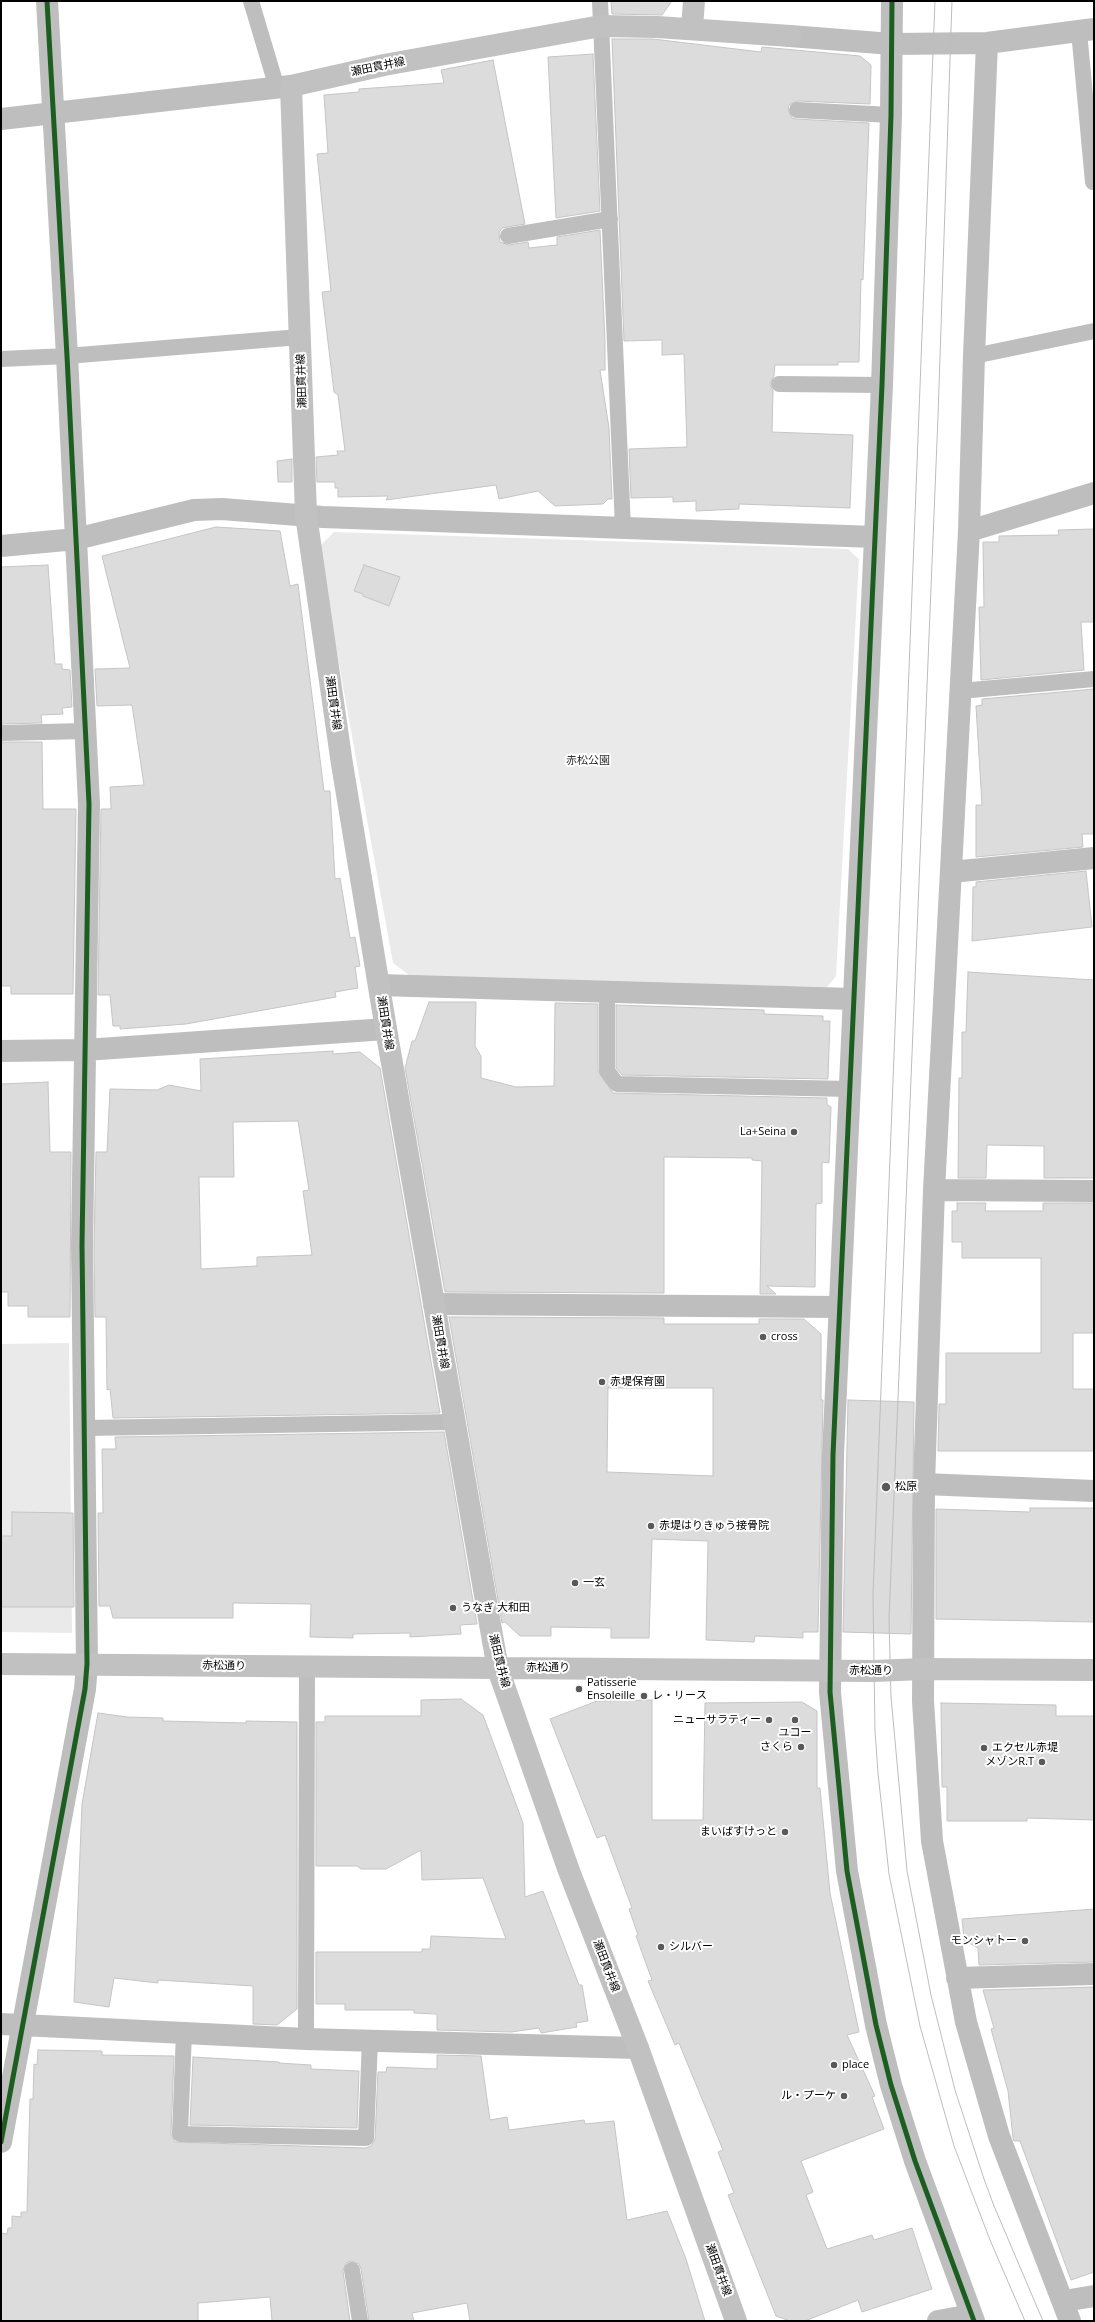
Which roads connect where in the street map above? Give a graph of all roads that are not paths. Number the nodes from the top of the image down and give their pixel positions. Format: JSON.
{"nodes":[{"id":1,"x":46,"y":1,"type":"edge"},
{"id":2,"x":251,"y":1,"type":"edge"},
{"id":3,"x":600,"y":1,"type":"edge"},
{"id":4,"x":694,"y":1,"type":"edge"},
{"id":5,"x":892,"y":1,"type":"edge"},
{"id":6,"x":601,"y":26,"type":"junction"},
{"id":7,"x":692,"y":28,"type":"junction"},
{"id":8,"x":1086,"y":30,"type":"edge"},
{"id":9,"x":790,"y":36,"type":"joint"},
{"id":10,"x":987,"y":43,"type":"junction"},
{"id":11,"x":892,"y":44,"type":"junction"},
{"id":12,"x":284,"y":87,"type":"junction"},
{"id":13,"x":797,"y":110,"type":"dead end"},
{"id":14,"x":53,"y":114,"type":"junction"},
{"id":15,"x":891,"y":115,"type":"junction"},
{"id":16,"x":1,"y":119,"type":"edge"},
{"id":17,"x":1093,"y":182,"type":"dead end"},
{"id":18,"x":610,"y":219,"type":"junction"},
{"id":19,"x":508,"y":236,"type":"dead end"},
{"id":20,"x":1094,"y":331,"type":"edge"},
{"id":21,"x":300,"y":337,"type":"junction"},
{"id":22,"x":67,"y":356,"type":"junction"},
{"id":23,"x":974,"y":356,"type":"junction"},
{"id":24,"x":1,"y":359,"type":"edge"},
{"id":25,"x":779,"y":384,"type":"dead end"},
{"id":26,"x":882,"y":385,"type":"junction"},
{"id":27,"x":1094,"y":493,"type":"edge"},
{"id":28,"x":306,"y":515,"type":"junction"},
{"id":29,"x":623,"y":528,"type":"junction"},
{"id":30,"x":969,"y":531,"type":"junction"},
{"id":31,"x":874,"y":537,"type":"junction"},
{"id":32,"x":76,"y":539,"type":"junction"},
{"id":33,"x":1,"y":546,"type":"edge"},
{"id":34,"x":1094,"y":678,"type":"edge"},
{"id":35,"x":960,"y":691,"type":"junction"},
{"id":36,"x":85,"y":732,"type":"junction"},
{"id":37,"x":1,"y":733,"type":"edge"},
{"id":38,"x":1094,"y":858,"type":"edge"},
{"id":39,"x":951,"y":872,"type":"junction"},
{"id":40,"x":379,"y":985,"type":"junction"},
{"id":41,"x":606,"y":993,"type":"junction"},
{"id":42,"x":853,"y":999,"type":"junction"},
{"id":43,"x":386,"y":1029,"type":"junction"},
{"id":44,"x":85,"y":1050,"type":"junction"},
{"id":45,"x":1,"y":1051,"type":"edge"},
{"id":46,"x":850,"y":1089,"type":"junction"},
{"id":47,"x":934,"y":1190,"type":"junction"},
{"id":48,"x":1094,"y":1191,"type":"edge"},
{"id":49,"x":434,"y":1304,"type":"junction"},
{"id":50,"x":839,"y":1307,"type":"junction"},
{"id":51,"x":454,"y":1422,"type":"junction"},
{"id":52,"x":85,"y":1428,"type":"junction"},
{"id":53,"x":924,"y":1484,"type":"junction"},
{"id":54,"x":1094,"y":1491,"type":"edge"},
{"id":55,"x":1,"y":1664,"type":"edge"},
{"id":56,"x":87,"y":1664,"type":"junction"},
{"id":57,"x":307,"y":1667,"type":"junction"},
{"id":58,"x":498,"y":1669,"type":"junction"},
{"id":59,"x":924,"y":1669,"type":"junction"},
{"id":60,"x":829,"y":1670,"type":"junction"},
{"id":61,"x":1094,"y":1670,"type":"edge"},
{"id":62,"x":1094,"y":1974,"type":"edge"},
{"id":63,"x":957,"y":1978,"type":"junction"},
{"id":64,"x":11,"y":2024,"type":"edge"},
{"id":65,"x":184,"y":2032,"type":"junction"},
{"id":66,"x":306,"y":2038,"type":"junction"},
{"id":67,"x":370,"y":2040,"type":"junction"},
{"id":68,"x":638,"y":2048,"type":"junction"},
{"id":69,"x":1,"y":2142,"type":"edge"},
{"id":70,"x":352,"y":2270,"type":"dead end"},
{"id":71,"x":1094,"y":2296,"type":"edge"},
{"id":72,"x":1067,"y":2311,"type":"edge"},
{"id":73,"x":972,"y":2318,"type":"edge"},
{"id":74,"x":360,"y":2321,"type":"edge"},
{"id":75,"x":736,"y":2321,"type":"edge"},
{"id":76,"x":938,"y":2321,"type":"edge"}],
"edges":[{"from":1,"to":14,"type":"street"},
{"from":2,"to":12,"type":"lane"},
{"from":3,"to":6,"type":"lane"},
{"from":4,"to":7,"type":"main road"},
{"from":5,"to":11,"type":"street"},
{"from":6,"to":7,"type":"main road","name":"瀬田貫井線"},
{"from":6,"to":12,"type":"main road","name":"瀬田貫井線"},
{"from":6,"to":18,"type":"lane"},
{"from":7,"to":9,"type":"main road","name":"瀬田貫井線"},
{"from":8,"to":10,"type":"street"},
{"from":8,"to":17,"type":"lane"},
{"from":9,"to":11,"type":"street"},
{"from":10,"to":11,"type":"street"},
{"from":10,"to":23,"type":"street"},
{"from":11,"to":15,"type":"street"},
{"from":12,"to":14,"type":"street"},
{"from":12,"to":21,"type":"main road","name":"瀬田貫井線"},
{"from":13,"to":15,"type":"lane"},
{"from":14,"to":16,"type":"street"},
{"from":14,"to":22,"type":"street"},
{"from":15,"to":26,"type":"street"},
{"from":18,"to":19,"type":"lane"},
{"from":18,"to":29,"type":"lane"},
{"from":20,"to":23,"type":"lane"},
{"from":21,"to":22,"type":"lane"},
{"from":21,"to":28,"type":"main road","name":"瀬田貫井線"},
{"from":22,"to":24,"type":"lane"},
{"from":22,"to":32,"type":"street"},
{"from":23,"to":30,"type":"street"},
{"from":25,"to":26,"type":"lane"},
{"from":26,"to":31,"type":"street"},
{"from":27,"to":30,"type":"street"},
{"from":28,"to":29,"type":"street"},
{"from":28,"to":32,"type":"street"},
{"from":28,"to":40,"type":"main road","name":"瀬田貫井線"},
{"from":29,"to":31,"type":"street"},
{"from":30,"to":35,"type":"street"},
{"from":31,"to":42,"type":"street"},
{"from":32,"to":33,"type":"street"},
{"from":32,"to":36,"type":"street"},
{"from":34,"to":35,"type":"lane"},
{"from":35,"to":39,"type":"street"},
{"from":36,"to":37,"type":"lane"},
{"from":36,"to":44,"type":"street"},
{"from":38,"to":39,"type":"street"},
{"from":39,"to":47,"type":"street"},
{"from":40,"to":41,"type":"street"},
{"from":40,"to":43,"type":"main road","name":"瀬田貫井線"},
{"from":41,"to":42,"type":"street"},
{"from":41,"to":46,"type":"lane"},
{"from":42,"to":46,"type":"street"},
{"from":43,"to":44,"type":"street"},
{"from":43,"to":49,"type":"main road","name":"瀬田貫井線"},
{"from":44,"to":45,"type":"street"},
{"from":44,"to":52,"type":"street"},
{"from":46,"to":50,"type":"street"},
{"from":47,"to":48,"type":"street"},
{"from":47,"to":53,"type":"street"},
{"from":49,"to":50,"type":"street"},
{"from":49,"to":51,"type":"main road","name":"瀬田貫井線"},
{"from":50,"to":60,"type":"street"},
{"from":51,"to":52,"type":"lane"},
{"from":51,"to":58,"type":"main road","name":"瀬田貫井線"},
{"from":52,"to":56,"type":"street"},
{"from":53,"to":54,"type":"street"},
{"from":53,"to":59,"type":"street"},
{"from":55,"to":56,"type":"main road","name":"赤松通り"},
{"from":56,"to":57,"type":"main road","name":"赤松通り"},
{"from":56,"to":64,"type":"street"},
{"from":57,"to":58,"type":"main road","name":"赤松通り"},
{"from":57,"to":66,"type":"lane"},
{"from":58,"to":60,"type":"main road","name":"赤松通り"},
{"from":58,"to":68,"type":"main road","name":"瀬田貫井線"},
{"from":59,"to":60,"type":"main road","name":"赤松通り"},
{"from":59,"to":61,"type":"main road","name":"赤松通り"},
{"from":59,"to":63,"type":"street"},
{"from":60,"to":73,"type":"street"},
{"from":62,"to":63,"type":"street"},
{"from":63,"to":72,"type":"street"},
{"from":64,"to":65,"type":"street"},
{"from":64,"to":69,"type":"street"},
{"from":65,"to":66,"type":"street"},
{"from":65,"to":67,"type":"lane"},
{"from":66,"to":67,"type":"street"},
{"from":67,"to":68,"type":"street"},
{"from":68,"to":75,"type":"main road","name":"瀬田貫井線"},
{"from":70,"to":74,"type":"lane"},
{"from":71,"to":72,"type":"street"},
{"from":73,"to":76,"type":"street"}]}
